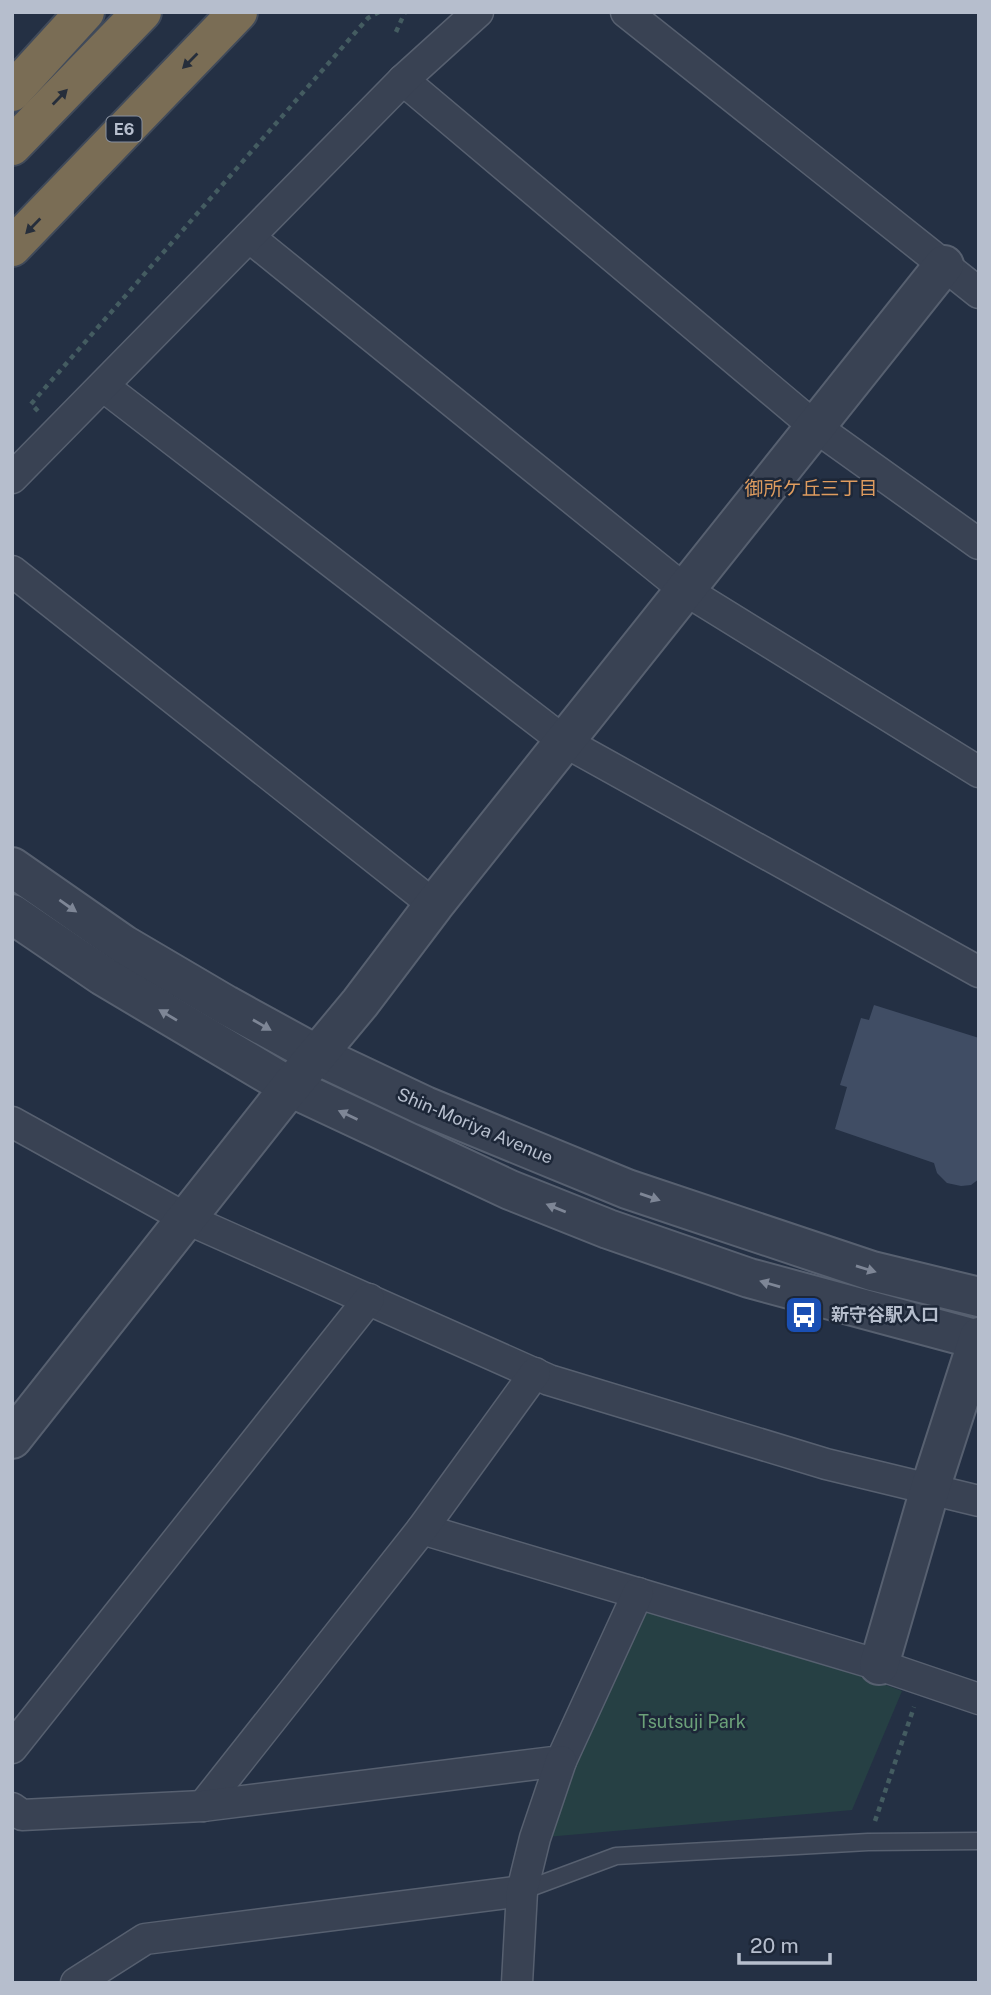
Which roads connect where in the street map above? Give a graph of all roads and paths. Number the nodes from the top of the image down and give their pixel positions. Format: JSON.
{"nodes":[{"id":1,"x":85,"y":12,"type":"edge"},
{"id":2,"x":142,"y":12,"type":"edge"},
{"id":3,"x":238,"y":12,"type":"edge"},
{"id":4,"x":362,"y":12,"type":"edge"},
{"id":5,"x":379,"y":12,"type":"edge"},
{"id":6,"x":405,"y":12,"type":"edge"},
{"id":7,"x":478,"y":12,"type":"edge"},
{"id":8,"x":626,"y":12,"type":"edge"},
{"id":9,"x":368,"y":18,"type":"junction"},
{"id":10,"x":396,"y":33,"type":"dead end"},
{"id":11,"x":403,"y":80,"type":"junction"},
{"id":12,"x":12,"y":92,"type":"edge"},
{"id":13,"x":12,"y":146,"type":"edge"},
{"id":14,"x":249,"y":237,"type":"junction"},
{"id":15,"x":12,"y":247,"type":"edge"},
{"id":16,"x":944,"y":265,"type":"junction"},
{"id":17,"x":979,"y":293,"type":"edge"},
{"id":18,"x":103,"y":386,"type":"junction"},
{"id":19,"x":42,"y":415,"type":"dead end"},
{"id":20,"x":814,"y":426,"type":"junction"},
{"id":21,"x":12,"y":478,"type":"edge"},
{"id":22,"x":979,"y":544,"type":"edge"},
{"id":23,"x":12,"y":571,"type":"edge"},
{"id":24,"x":685,"y":590,"type":"junction"},
{"id":25,"x":565,"y":742,"type":"junction"},
{"id":26,"x":979,"y":772,"type":"edge"},
{"id":27,"x":12,"y":867,"type":"edge"},
{"id":28,"x":434,"y":905,"type":"junction"},
{"id":29,"x":12,"y":914,"type":"edge"},
{"id":30,"x":979,"y":972,"type":"edge"},
{"id":31,"x":317,"y":1055,"type":"junction"},
{"id":32,"x":290,"y":1087,"type":"junction"},
{"id":33,"x":12,"y":1122,"type":"edge"},
{"id":34,"x":187,"y":1219,"type":"junction"},
{"id":35,"x":979,"y":1297,"type":"edge"},
{"id":36,"x":369,"y":1300,"type":"junction"},
{"id":37,"x":978,"y":1339,"type":"edge"},
{"id":38,"x":535,"y":1373,"type":"junction"},
{"id":39,"x":12,"y":1440,"type":"edge"},
{"id":40,"x":930,"y":1489,"type":"junction"},
{"id":41,"x":979,"y":1501,"type":"edge"},
{"id":42,"x":422,"y":1530,"type":"junction"},
{"id":43,"x":638,"y":1593,"type":"junction"},
{"id":44,"x":879,"y":1665,"type":"junction"},
{"id":45,"x":923,"y":1679,"type":"junction"},
{"id":46,"x":979,"y":1699,"type":"edge"},
{"id":47,"x":12,"y":1748,"type":"edge"},
{"id":48,"x":561,"y":1761,"type":"junction"},
{"id":49,"x":203,"y":1806,"type":"junction"},
{"id":50,"x":12,"y":1808,"type":"edge"},
{"id":51,"x":979,"y":1841,"type":"edge"},
{"id":52,"x":868,"y":1842,"type":"junction"},
{"id":53,"x":523,"y":1891,"type":"junction"},
{"id":54,"x":76,"y":1983,"type":"edge"},
{"id":55,"x":517,"y":1983,"type":"edge"}],
"edges":[{"from":1,"to":12,"type":"highway"},
{"from":13,"to":2,"type":"highway","one_way":true},
{"from":3,"to":15,"type":"highway","number":"E6","one_way":true},
{"from":4,"to":9,"type":"path"},
{"from":5,"to":9,"type":"path"},
{"from":6,"to":10,"type":"path"},
{"from":7,"to":11,"type":"street"},
{"from":8,"to":16,"type":"street"},
{"from":9,"to":19,"type":"path"},
{"from":11,"to":14,"type":"street"},
{"from":11,"to":20,"type":"street"},
{"from":14,"to":18,"type":"street"},
{"from":14,"to":24,"type":"street"},
{"from":16,"to":17,"type":"street"},
{"from":16,"to":20,"type":"street"},
{"from":18,"to":21,"type":"street"},
{"from":18,"to":25,"type":"street"},
{"from":20,"to":22,"type":"street"},
{"from":20,"to":24,"type":"street"},
{"from":23,"to":28,"type":"street"},
{"from":24,"to":25,"type":"street"},
{"from":24,"to":26,"type":"street"},
{"from":25,"to":28,"type":"street"},
{"from":25,"to":30,"type":"street"},
{"from":27,"to":31,"type":"street","name":"Shin-Moriya Avenue","one_way":true},
{"from":28,"to":31,"type":"street"},
{"from":32,"to":29,"type":"street","one_way":true},
{"from":31,"to":32,"type":"street"},
{"from":31,"to":35,"type":"street","name":"Shin-Moriya Avenue","one_way":true},
{"from":32,"to":34,"type":"street"},
{"from":37,"to":32,"type":"street","one_way":true},
{"from":33,"to":34,"type":"street"},
{"from":34,"to":36,"type":"street"},
{"from":34,"to":39,"type":"street"},
{"from":36,"to":38,"type":"street"},
{"from":36,"to":47,"type":"street"},
{"from":37,"to":40,"type":"street"},
{"from":38,"to":40,"type":"street"},
{"from":38,"to":42,"type":"street"},
{"from":40,"to":41,"type":"street"},
{"from":40,"to":44,"type":"street"},
{"from":42,"to":43,"type":"street"},
{"from":42,"to":49,"type":"street"},
{"from":43,"to":44,"type":"street"},
{"from":43,"to":48,"type":"street"},
{"from":44,"to":45,"type":"street"},
{"from":45,"to":46,"type":"street"},
{"from":45,"to":52,"type":"path"},
{"from":48,"to":49,"type":"street"},
{"from":48,"to":53,"type":"street"},
{"from":49,"to":50,"type":"street"},
{"from":51,"to":52,"type":"lane"},
{"from":52,"to":53,"type":"lane"},
{"from":53,"to":54,"type":"street"},
{"from":53,"to":55,"type":"street"}]}
